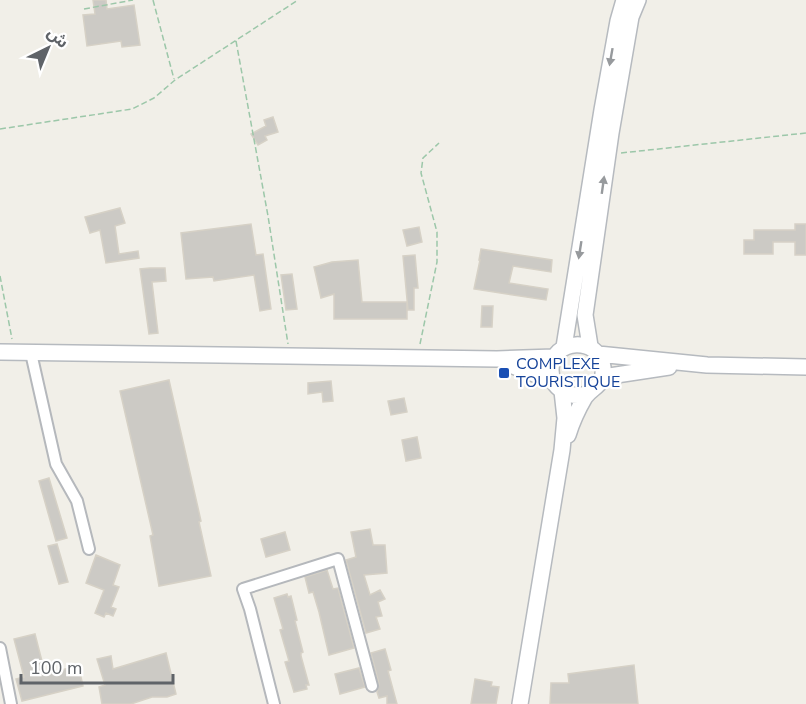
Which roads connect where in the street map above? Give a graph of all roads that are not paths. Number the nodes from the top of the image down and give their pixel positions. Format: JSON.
{"nodes":[{"id":1,"x":624,"y":0,"type":"edge"},
{"id":2,"x":638,"y":0,"type":"edge"},
{"id":3,"x":594,"y":350,"type":"junction"},
{"id":4,"x":6,"y":352,"type":"edge"},
{"id":5,"x":559,"y":352,"type":"junction"},
{"id":6,"x":31,"y":353,"type":"junction"},
{"id":7,"x":497,"y":359,"type":"junction"},
{"id":8,"x":690,"y":364,"type":"junction"},
{"id":9,"x":806,"y":367,"type":"edge"},
{"id":10,"x":603,"y":377,"type":"junction"},
{"id":11,"x":558,"y":386,"type":"junction"},
{"id":12,"x":587,"y":394,"type":"junction"},
{"id":13,"x":562,"y":450,"type":"junction"},
{"id":14,"x":89,"y":549,"type":"dead end"},
{"id":15,"x":0,"y":648,"type":"edge"},
{"id":16,"x":372,"y":686,"type":"dead end"},
{"id":17,"x":11,"y":704,"type":"edge"},
{"id":18,"x":274,"y":704,"type":"edge"},
{"id":19,"x":520,"y":704,"type":"edge"}],
"edges":[{"from":1,"to":5,"type":"main road","one_way":true},
{"from":3,"to":2,"type":"main road","one_way":true},
{"from":3,"to":5,"type":"main road"},
{"from":3,"to":8,"type":"main road"},
{"from":3,"to":10,"type":"main road"},
{"from":4,"to":6,"type":"main road"},
{"from":5,"to":7,"type":"main road"},
{"from":5,"to":11,"type":"main road"},
{"from":6,"to":7,"type":"main road"},
{"from":6,"to":14,"type":"street"},
{"from":7,"to":11,"type":"main road"},
{"from":8,"to":9,"type":"main road"},
{"from":8,"to":10,"type":"main road"},
{"from":10,"to":12,"type":"main road"},
{"from":11,"to":12,"type":"main road"},
{"from":11,"to":13,"type":"main road"},
{"from":12,"to":13,"type":"main road"},
{"from":13,"to":19,"type":"main road"},
{"from":15,"to":17,"type":"street"},
{"from":16,"to":18,"type":"street"}]}
